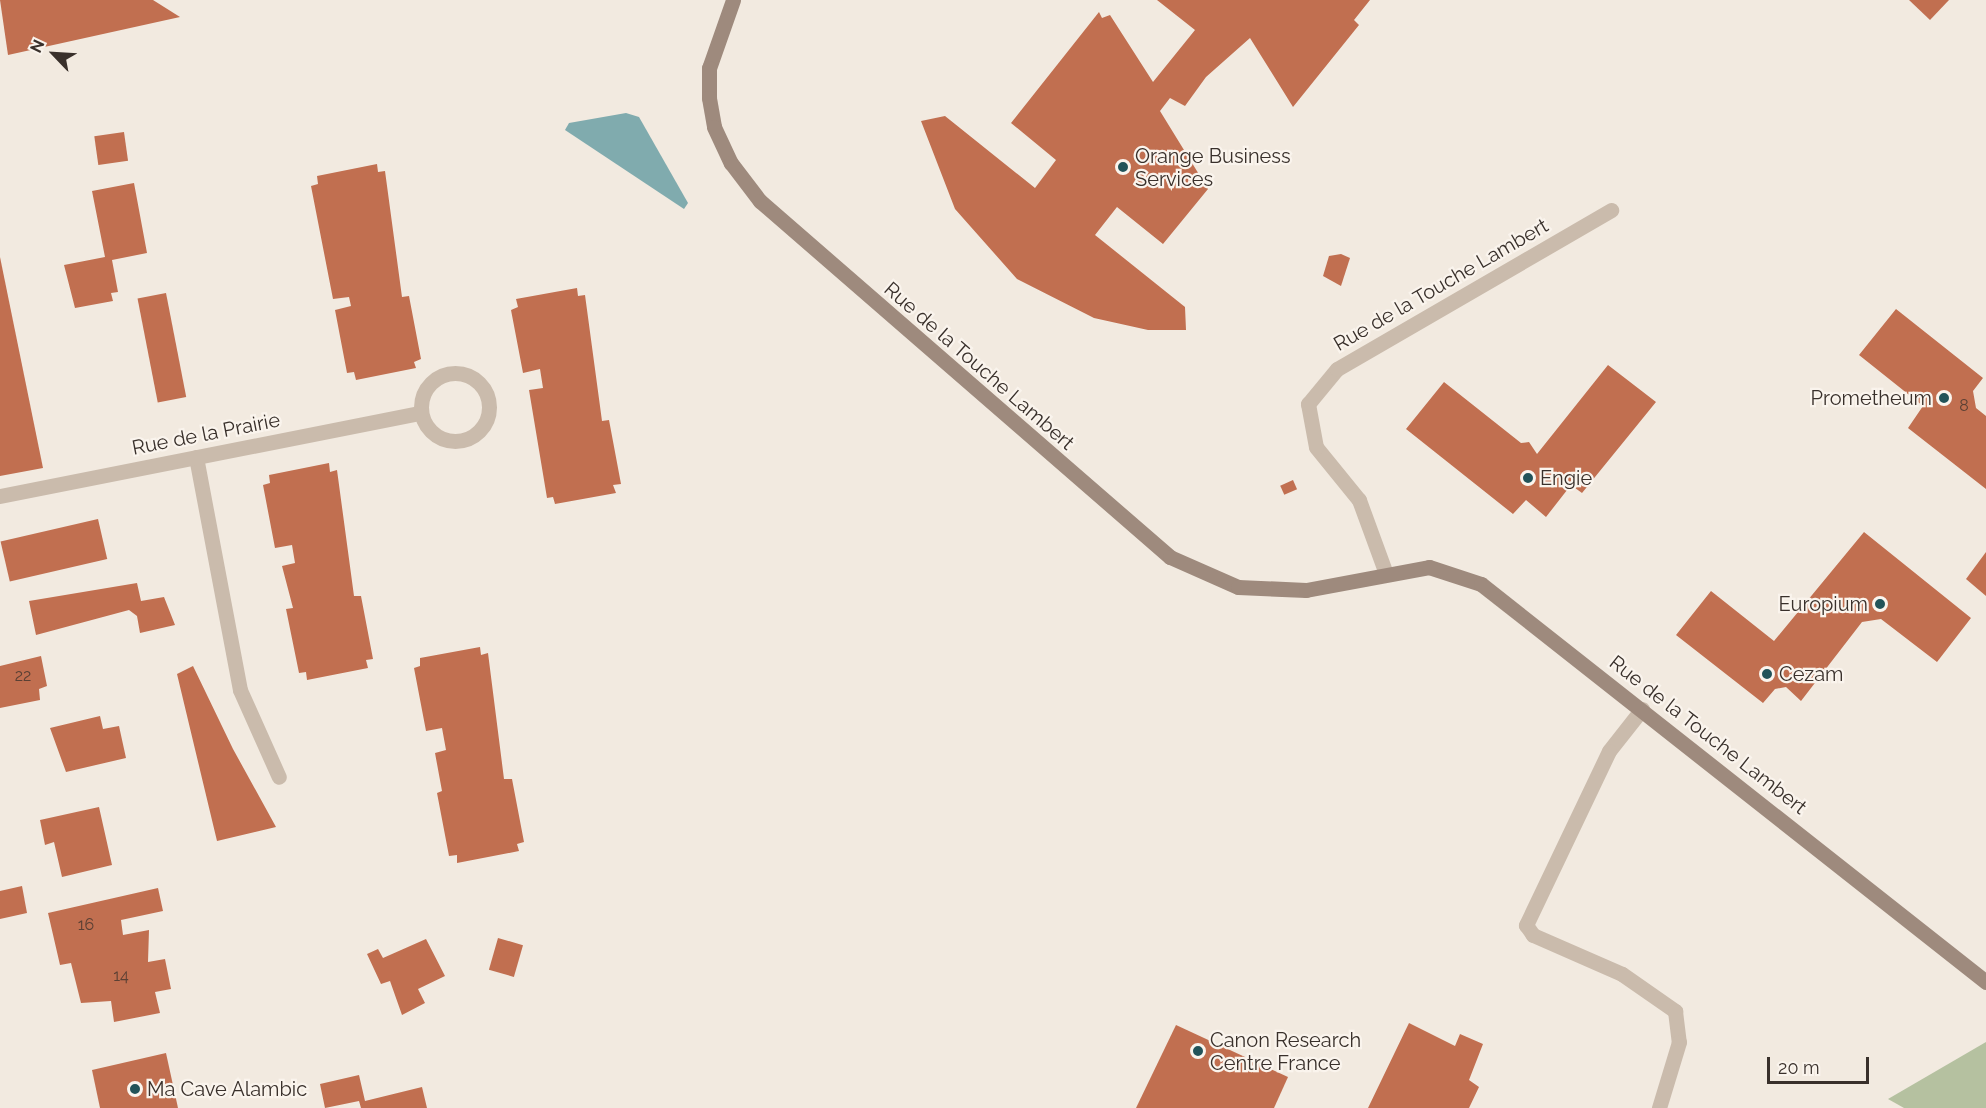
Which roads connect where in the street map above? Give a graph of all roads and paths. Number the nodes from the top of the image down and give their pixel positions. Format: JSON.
{"nodes":[{"id":1,"x":733,"y":0,"type":"edge"},
{"id":2,"x":1611,"y":210,"type":"dead end"},
{"id":3,"x":420,"y":413,"type":"junction"},
{"id":4,"x":196,"y":458,"type":"junction"},
{"id":5,"x":0,"y":496,"type":"edge"},
{"id":6,"x":1385,"y":571,"type":"junction"},
{"id":7,"x":1642,"y":709,"type":"junction"},
{"id":8,"x":279,"y":777,"type":"dead end"},
{"id":9,"x":1986,"y":982,"type":"edge"},
{"id":10,"x":1659,"y":1108,"type":"edge"}],
"edges":[{"from":1,"to":6,"type":"street","name":"Rue de la Touche Lambert"},
{"from":2,"to":6,"type":"street","name":"Rue de la Touche Lambert"},
{"from":3,"to":3,"type":"street"},
{"from":3,"to":4,"type":"street","name":"Rue de la Prairie"},
{"from":4,"to":5,"type":"street","name":"Rue de la Prairie"},
{"from":4,"to":8,"type":"street"},
{"from":6,"to":7,"type":"street","name":"Rue de la Touche Lambert"},
{"from":7,"to":9,"type":"street","name":"Rue de la Touche Lambert"},
{"from":7,"to":10,"type":"street"}]}
